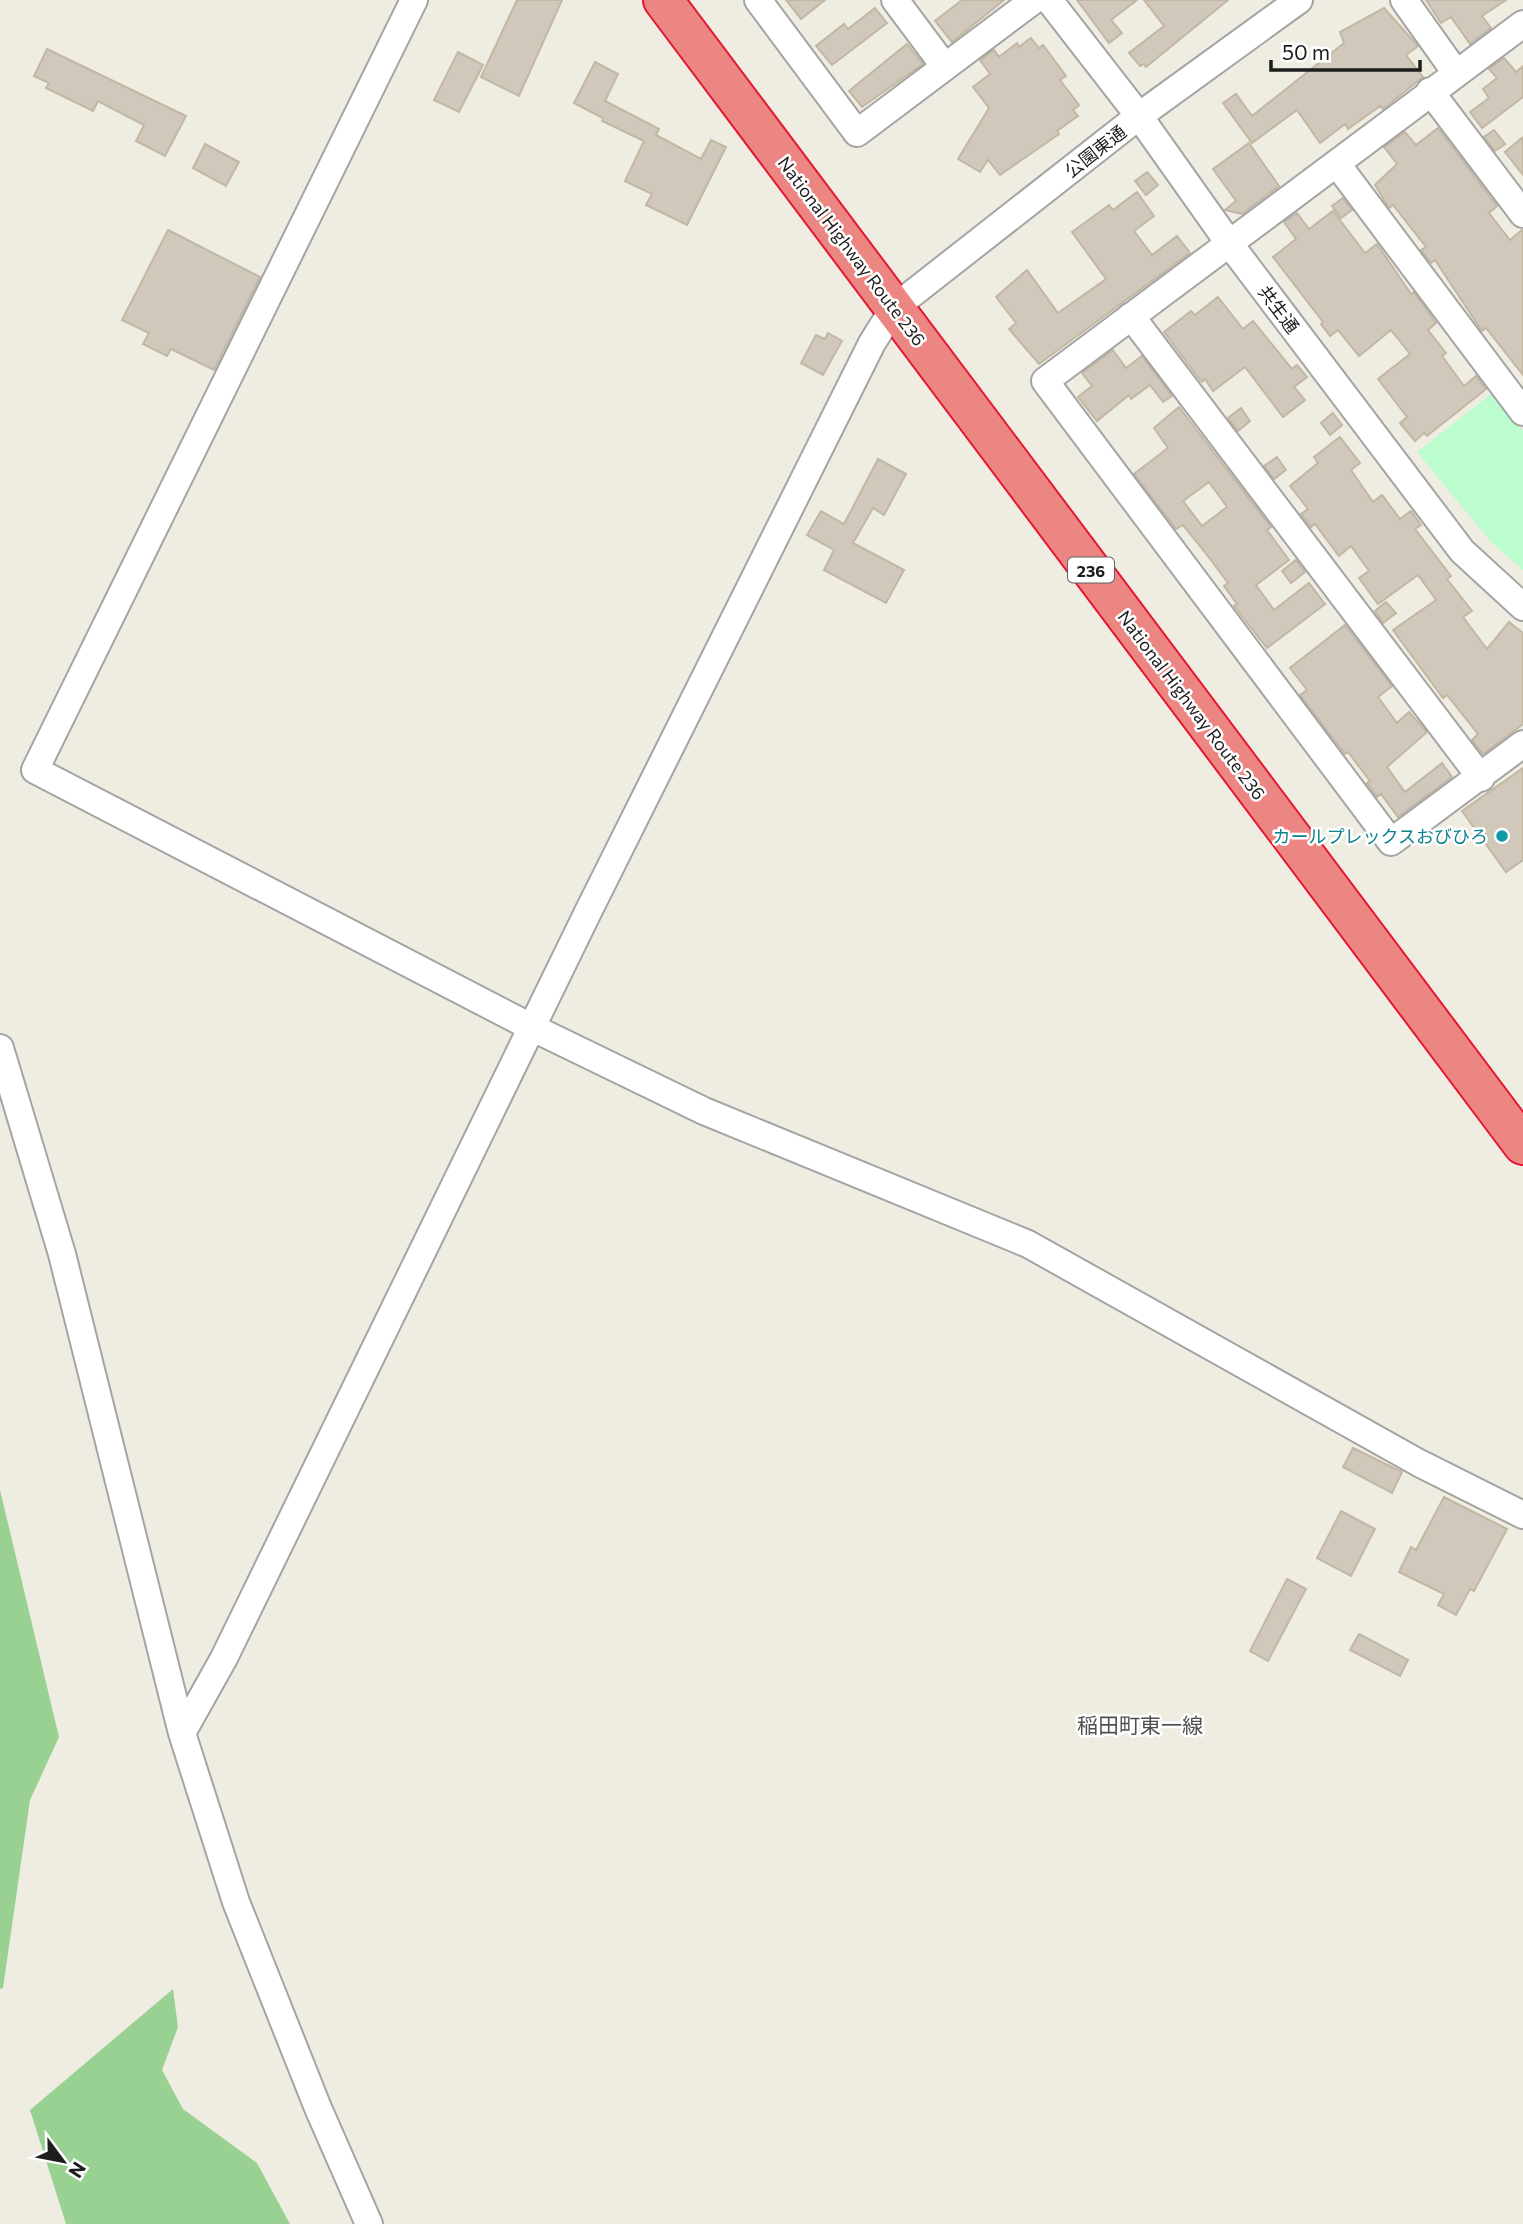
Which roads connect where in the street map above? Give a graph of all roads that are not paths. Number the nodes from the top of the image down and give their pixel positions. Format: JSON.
{"nodes":[{"id":1,"x":414,"y":0,"type":"edge"},
{"id":2,"x":663,"y":0,"type":"edge"},
{"id":3,"x":758,"y":0,"type":"edge"},
{"id":4,"x":895,"y":0,"type":"edge"},
{"id":5,"x":1034,"y":0,"type":"edge"},
{"id":6,"x":1049,"y":0,"type":"edge"},
{"id":7,"x":1299,"y":0,"type":"edge"},
{"id":8,"x":1404,"y":0,"type":"edge"},
{"id":9,"x":1523,"y":24,"type":"edge"},
{"id":10,"x":945,"y":67,"type":"junction"},
{"id":11,"x":1456,"y":73,"type":"junction"},
{"id":12,"x":1430,"y":91,"type":"junction"},
{"id":13,"x":1139,"y":116,"type":"junction"},
{"id":14,"x":1337,"y":163,"type":"junction"},
{"id":15,"x":1523,"y":214,"type":"edge"},
{"id":16,"x":1229,"y":243,"type":"junction"},
{"id":17,"x":894,"y":308,"type":"junction"},
{"id":18,"x":1132,"y":316,"type":"junction"},
{"id":19,"x":1523,"y":412,"type":"edge"},
{"id":20,"x":1523,"y":607,"type":"edge"},
{"id":21,"x":1523,"y":744,"type":"edge"},
{"id":22,"x":1481,"y":778,"type":"junction"},
{"id":23,"x":533,"y":1028,"type":"junction"},
{"id":24,"x":0,"y":1048,"type":"edge"},
{"id":25,"x":1522,"y":1145,"type":"edge"},
{"id":26,"x":1523,"y":1515,"type":"edge"},
{"id":27,"x":182,"y":1733,"type":"junction"},
{"id":28,"x":369,"y":2224,"type":"edge"}],
"edges":[{"from":1,"to":23,"type":"street"},
{"from":2,"to":17,"type":"highway","name":"National Highway Route 236","number":"236"},
{"from":3,"to":10,"type":"street"},
{"from":4,"to":10,"type":"street"},
{"from":5,"to":10,"type":"street"},
{"from":6,"to":13,"type":"street","name":"共生通"},
{"from":7,"to":13,"type":"street","name":"公園東通"},
{"from":8,"to":11,"type":"street"},
{"from":9,"to":11,"type":"street"},
{"from":11,"to":12,"type":"street"},
{"from":12,"to":14,"type":"street"},
{"from":12,"to":15,"type":"street"},
{"from":13,"to":16,"type":"street","name":"共生通"},
{"from":13,"to":17,"type":"street","name":"公園東通"},
{"from":14,"to":16,"type":"street"},
{"from":14,"to":19,"type":"street"},
{"from":16,"to":18,"type":"street"},
{"from":16,"to":20,"type":"street","name":"共生通"},
{"from":17,"to":23,"type":"street","name":"公園東通"},
{"from":17,"to":25,"type":"highway","name":"National Highway Route 236","number":"236"},
{"from":18,"to":22,"type":"street"},
{"from":18,"to":22,"type":"street"},
{"from":21,"to":22,"type":"street"},
{"from":23,"to":26,"type":"street"},
{"from":23,"to":27,"type":"street","name":"公園東通"},
{"from":24,"to":27,"type":"street"},
{"from":27,"to":28,"type":"street"}]}
